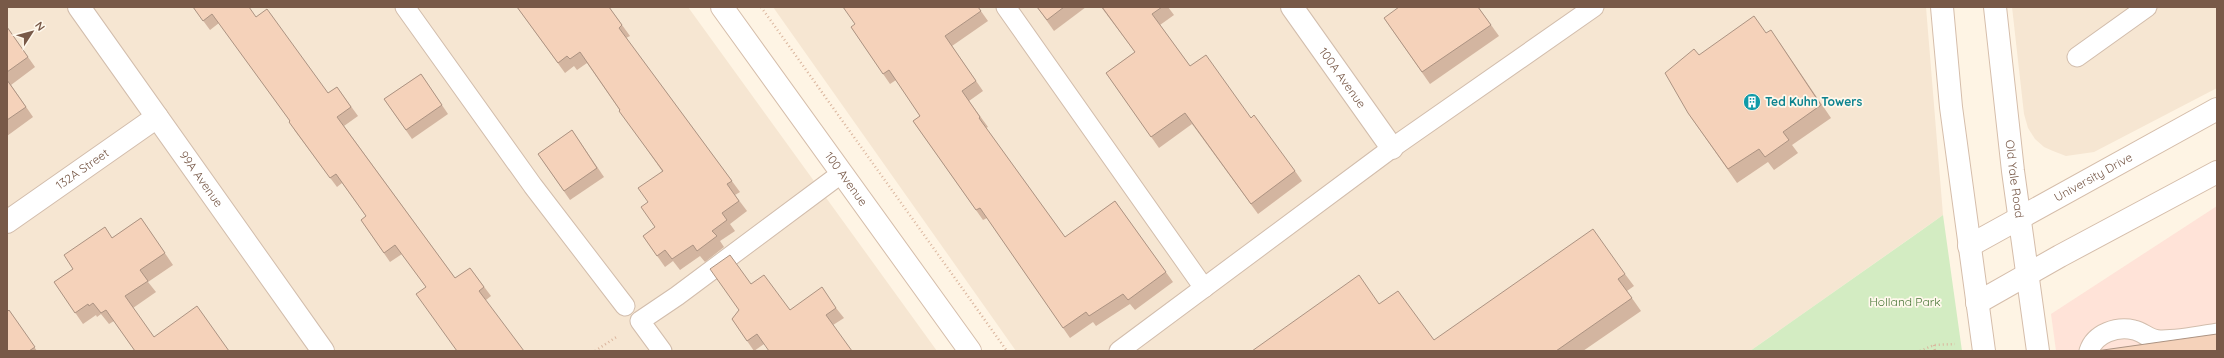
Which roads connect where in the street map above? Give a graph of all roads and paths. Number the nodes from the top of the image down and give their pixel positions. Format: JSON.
{"nodes":[{"id":1,"x":79,"y":7,"type":"edge"},
{"id":2,"x":405,"y":7,"type":"edge"},
{"id":3,"x":722,"y":7,"type":"edge"},
{"id":4,"x":761,"y":7,"type":"edge"},
{"id":5,"x":1006,"y":7,"type":"edge"},
{"id":6,"x":1292,"y":7,"type":"edge"},
{"id":7,"x":1594,"y":7,"type":"edge"},
{"id":8,"x":1942,"y":7,"type":"edge"},
{"id":9,"x":1995,"y":7,"type":"edge"},
{"id":10,"x":2147,"y":7,"type":"edge"},
{"id":11,"x":2077,"y":57,"type":"dead end"},
{"id":12,"x":2217,"y":110,"type":"edge"},
{"id":13,"x":157,"y":117,"type":"junction"},
{"id":14,"x":1392,"y":148,"type":"junction"},
{"id":15,"x":2217,"y":172,"type":"edge"},
{"id":16,"x":842,"y":173,"type":"junction"},
{"id":17,"x":2019,"y":218,"type":"junction"},
{"id":18,"x":7,"y":222,"type":"edge"},
{"id":19,"x":1969,"y":246,"type":"junction"},
{"id":20,"x":2027,"y":274,"type":"junction"},
{"id":21,"x":1204,"y":288,"type":"junction"},
{"id":22,"x":1977,"y":302,"type":"junction"},
{"id":23,"x":625,"y":306,"type":"dead end"},
{"id":24,"x":624,"y":332,"type":"dead end"},
{"id":25,"x":2217,"y":333,"type":"edge"},
{"id":26,"x":323,"y":351,"type":"edge"},
{"id":27,"x":595,"y":351,"type":"edge"},
{"id":28,"x":662,"y":351,"type":"edge"},
{"id":29,"x":970,"y":351,"type":"edge"},
{"id":30,"x":1007,"y":351,"type":"edge"},
{"id":31,"x":1119,"y":351,"type":"edge"},
{"id":32,"x":1920,"y":351,"type":"edge"},
{"id":33,"x":1935,"y":351,"type":"edge"},
{"id":34,"x":1984,"y":351,"type":"edge"},
{"id":35,"x":2038,"y":351,"type":"edge"},
{"id":36,"x":2089,"y":351,"type":"edge"}],
"edges":[{"from":1,"to":13,"type":"main road","name":"99A Avenue"},
{"from":2,"to":23,"type":"lane"},
{"from":3,"to":16,"type":"main road","name":"100 Avenue"},
{"from":4,"to":30,"type":"path"},
{"from":5,"to":21,"type":"lane"},
{"from":6,"to":14,"type":"main road","name":"100A Avenue"},
{"from":7,"to":14,"type":"lane"},
{"from":8,"to":19,"type":"main road"},
{"from":9,"to":17,"type":"main road","name":"Old Yale Road"},
{"from":10,"to":11,"type":"lane"},
{"from":12,"to":17,"type":"main road","name":"University Drive"},
{"from":13,"to":18,"type":"main road","name":"132A Street"},
{"from":13,"to":26,"type":"main road","name":"99A Avenue"},
{"from":14,"to":21,"type":"lane"},
{"from":15,"to":20,"type":"main road"},
{"from":16,"to":28,"type":"lane"},
{"from":16,"to":29,"type":"main road","name":"100 Avenue"},
{"from":17,"to":19,"type":"main road","name":"University Drive"},
{"from":17,"to":20,"type":"main road","name":"Old Yale Road"},
{"from":19,"to":22,"type":"main road"},
{"from":20,"to":22,"type":"main road"},
{"from":20,"to":35,"type":"main road","name":"Old Yale Road"},
{"from":21,"to":31,"type":"lane"},
{"from":22,"to":34,"type":"main road"},
{"from":24,"to":27,"type":"path"},
{"from":25,"to":36,"type":"lane"},
{"from":32,"to":33,"type":"path"}]}
